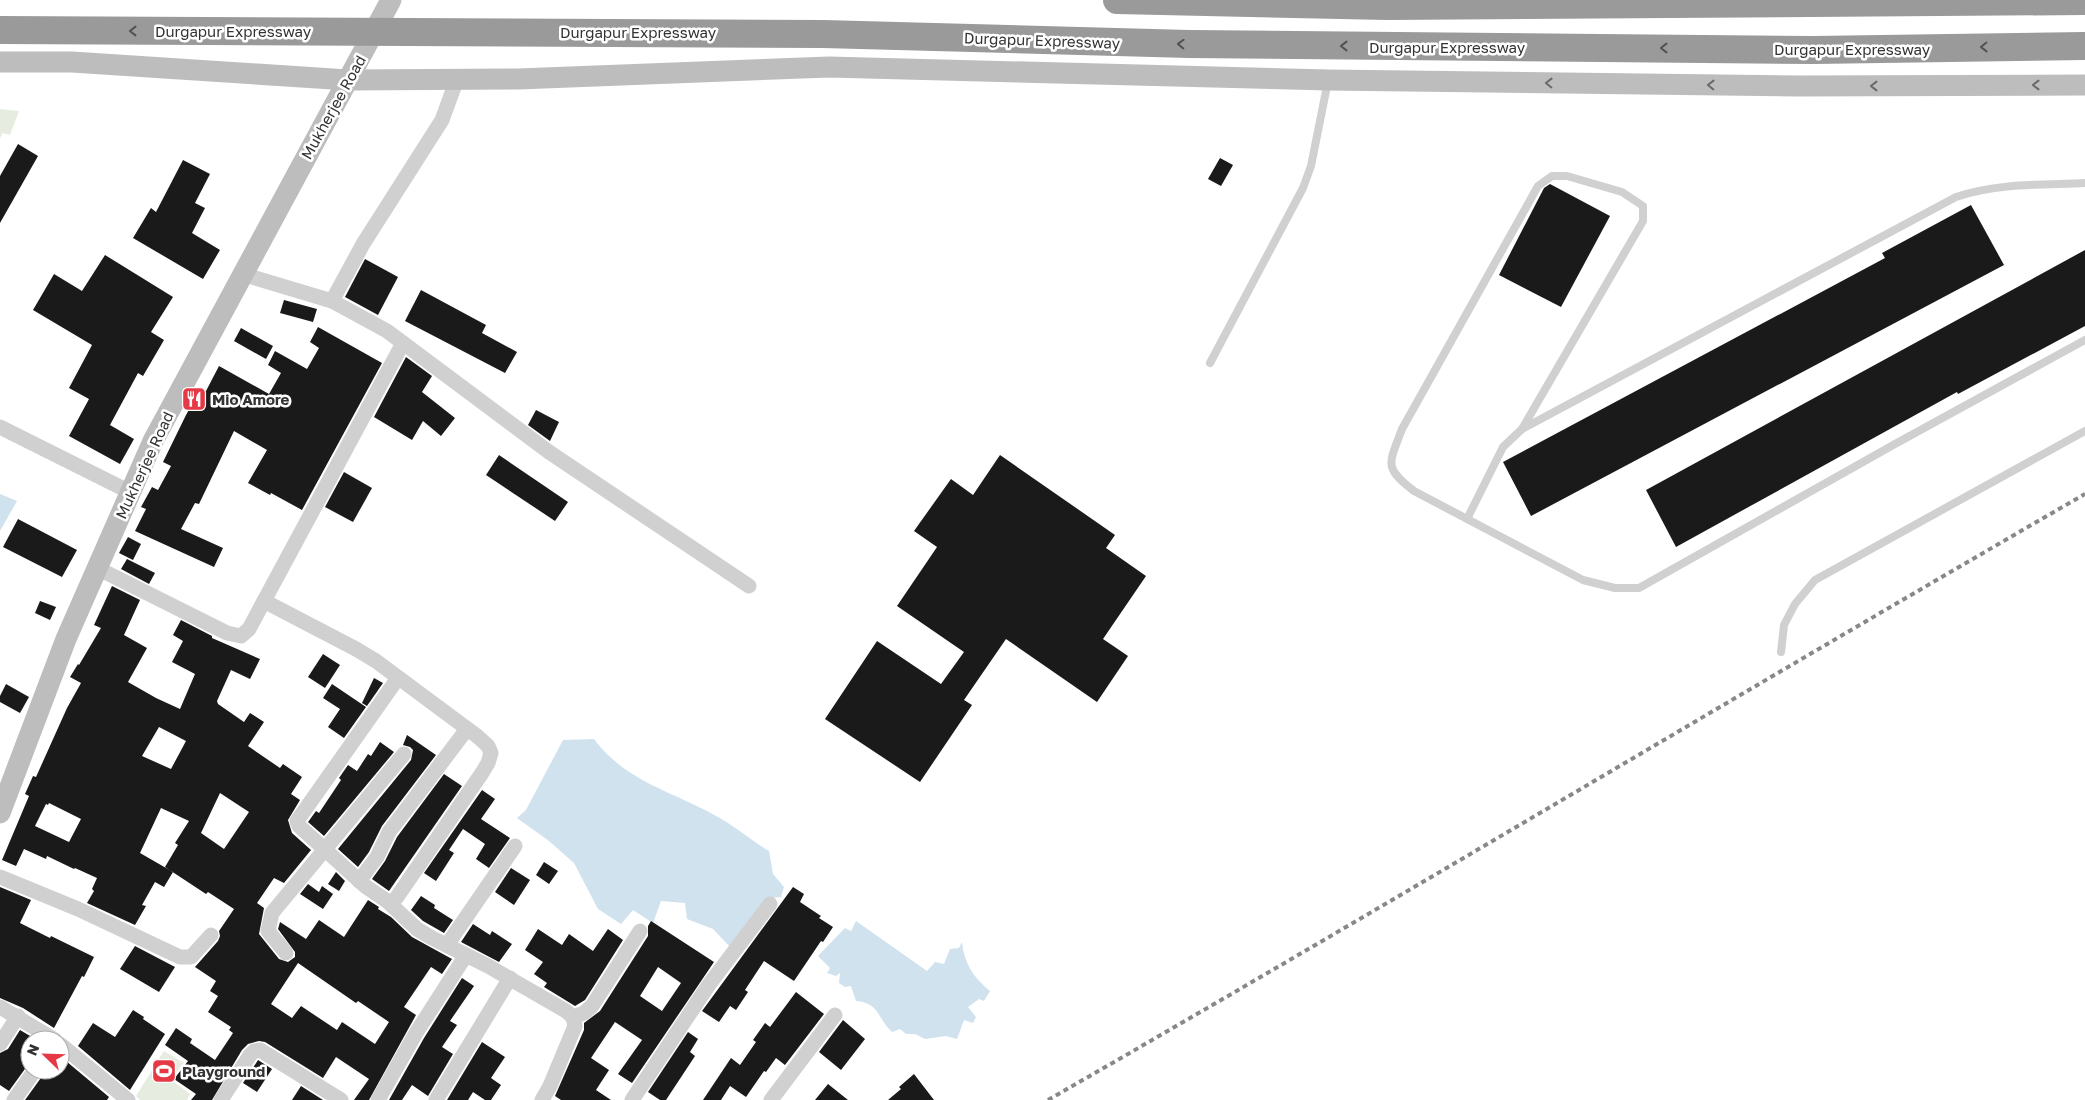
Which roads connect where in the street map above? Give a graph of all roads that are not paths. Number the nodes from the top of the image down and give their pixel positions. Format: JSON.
{"nodes":[{"id":1,"x":391,"y":0,"type":"edge"},
{"id":2,"x":1118,"y":0,"type":"edge"},
{"id":3,"x":2085,"y":1,"type":"edge"},
{"id":4,"x":0,"y":30,"type":"edge"},
{"id":5,"x":2085,"y":46,"type":"edge"},
{"id":6,"x":0,"y":62,"type":"edge"},
{"id":7,"x":457,"y":79,"type":"junction"},
{"id":8,"x":348,"y":80,"type":"junction"},
{"id":9,"x":1328,"y":80,"type":"junction"},
{"id":10,"x":2085,"y":85,"type":"edge"},
{"id":11,"x":2085,"y":183,"type":"edge"},
{"id":12,"x":242,"y":274,"type":"junction"},
{"id":13,"x":332,"y":301,"type":"junction"},
{"id":14,"x":2085,"y":340,"type":"edge"},
{"id":15,"x":403,"y":343,"type":"junction"},
{"id":16,"x":1210,"y":363,"type":"dead end"},
{"id":17,"x":0,"y":427,"type":"edge"},
{"id":18,"x":1522,"y":429,"type":"junction"},
{"id":19,"x":2085,"y":431,"type":"edge"},
{"id":20,"x":130,"y":492,"type":"junction"},
{"id":21,"x":1467,"y":519,"type":"junction"},
{"id":22,"x":97,"y":568,"type":"junction"},
{"id":23,"x":749,"y":586,"type":"dead end"},
{"id":24,"x":264,"y":601,"type":"junction"},
{"id":25,"x":1781,"y":652,"type":"dead end"},
{"id":26,"x":398,"y":678,"type":"junction"},
{"id":27,"x":466,"y":728,"type":"junction"},
{"id":28,"x":404,"y":754,"type":"dead end"},
{"id":29,"x":6,"y":775,"type":"edge"},
{"id":30,"x":0,"y":813,"type":"edge"},
{"id":31,"x":515,"y":846,"type":"dead end"},
{"id":32,"x":324,"y":849,"type":"junction"},
{"id":33,"x":0,"y":877,"type":"edge"},
{"id":34,"x":359,"y":882,"type":"junction"},
{"id":35,"x":387,"y":900,"type":"junction"},
{"id":36,"x":770,"y":904,"type":"dead end"},
{"id":37,"x":640,"y":931,"type":"dead end"},
{"id":38,"x":212,"y":935,"type":"dead end"},
{"id":39,"x":447,"y":945,"type":"junction"},
{"id":40,"x":286,"y":952,"type":"dead end"},
{"id":41,"x":466,"y":955,"type":"junction"},
{"id":42,"x":510,"y":978,"type":"junction"},
{"id":43,"x":0,"y":1006,"type":"edge"},
{"id":44,"x":835,"y":1015,"type":"dead end"},
{"id":45,"x":18,"y":1016,"type":"junction"},
{"id":46,"x":573,"y":1017,"type":"junction"},
{"id":47,"x":40,"y":1030,"type":"edge"},
{"id":48,"x":0,"y":1044,"type":"edge"},
{"id":49,"x":70,"y":1053,"type":"edge"},
{"id":50,"x":28,"y":1080,"type":"edge"},
{"id":51,"x":123,"y":1098,"type":"edge"},
{"id":52,"x":545,"y":1099,"type":"edge"},
{"id":53,"x":14,"y":1100,"type":"edge"},
{"id":54,"x":221,"y":1100,"type":"edge"},
{"id":55,"x":341,"y":1100,"type":"edge"},
{"id":56,"x":378,"y":1100,"type":"edge"},
{"id":57,"x":436,"y":1100,"type":"edge"},
{"id":58,"x":632,"y":1100,"type":"edge"},
{"id":59,"x":771,"y":1100,"type":"edge"}],
"edges":[{"from":1,"to":8,"type":"street","name":"Mukherjee Road"},
{"from":2,"to":3,"type":"highway"},
{"from":5,"to":4,"type":"highway","name":"Durgapur Expressway","one_way":true},
{"from":6,"to":8,"type":"street"},
{"from":7,"to":8,"type":"street"},
{"from":7,"to":9,"type":"street"},
{"from":7,"to":13,"type":"street"},
{"from":8,"to":12,"type":"street","name":"Mukherjee Road"},
{"from":10,"to":9,"type":"street","one_way":true},
{"from":9,"to":16,"type":"lane"},
{"from":11,"to":18,"type":"lane"},
{"from":12,"to":13,"type":"street"},
{"from":12,"to":20,"type":"street","name":"Mukherjee Road"},
{"from":13,"to":15,"type":"street"},
{"from":14,"to":21,"type":"lane"},
{"from":15,"to":23,"type":"street"},
{"from":15,"to":24,"type":"street"},
{"from":17,"to":20,"type":"street"},
{"from":18,"to":21,"type":"lane"},
{"from":18,"to":21,"type":"lane"},
{"from":19,"to":25,"type":"lane"},
{"from":20,"to":22,"type":"street","name":"Mukherjee Road"},
{"from":22,"to":24,"type":"street"},
{"from":22,"to":29,"type":"street","name":"Mukherjee Road"},
{"from":24,"to":26,"type":"street"},
{"from":26,"to":27,"type":"street"},
{"from":26,"to":32,"type":"street"},
{"from":27,"to":34,"type":"street"},
{"from":27,"to":35,"type":"street"},
{"from":28,"to":32,"type":"street"},
{"from":29,"to":30,"type":"street","name":"Mukherjee Road"},
{"from":31,"to":39,"type":"street"},
{"from":32,"to":34,"type":"street"},
{"from":32,"to":40,"type":"street"},
{"from":33,"to":38,"type":"street"},
{"from":34,"to":35,"type":"street"},
{"from":35,"to":39,"type":"street"},
{"from":36,"to":58,"type":"street"},
{"from":37,"to":46,"type":"street"},
{"from":39,"to":41,"type":"street"},
{"from":41,"to":42,"type":"street"},
{"from":41,"to":56,"type":"street"},
{"from":42,"to":46,"type":"street"},
{"from":42,"to":57,"type":"street"},
{"from":43,"to":45,"type":"street"},
{"from":44,"to":59,"type":"street"},
{"from":45,"to":47,"type":"street"},
{"from":45,"to":48,"type":"street"},
{"from":46,"to":52,"type":"street"},
{"from":49,"to":51,"type":"street"},
{"from":50,"to":53,"type":"street"},
{"from":54,"to":55,"type":"street"}]}
